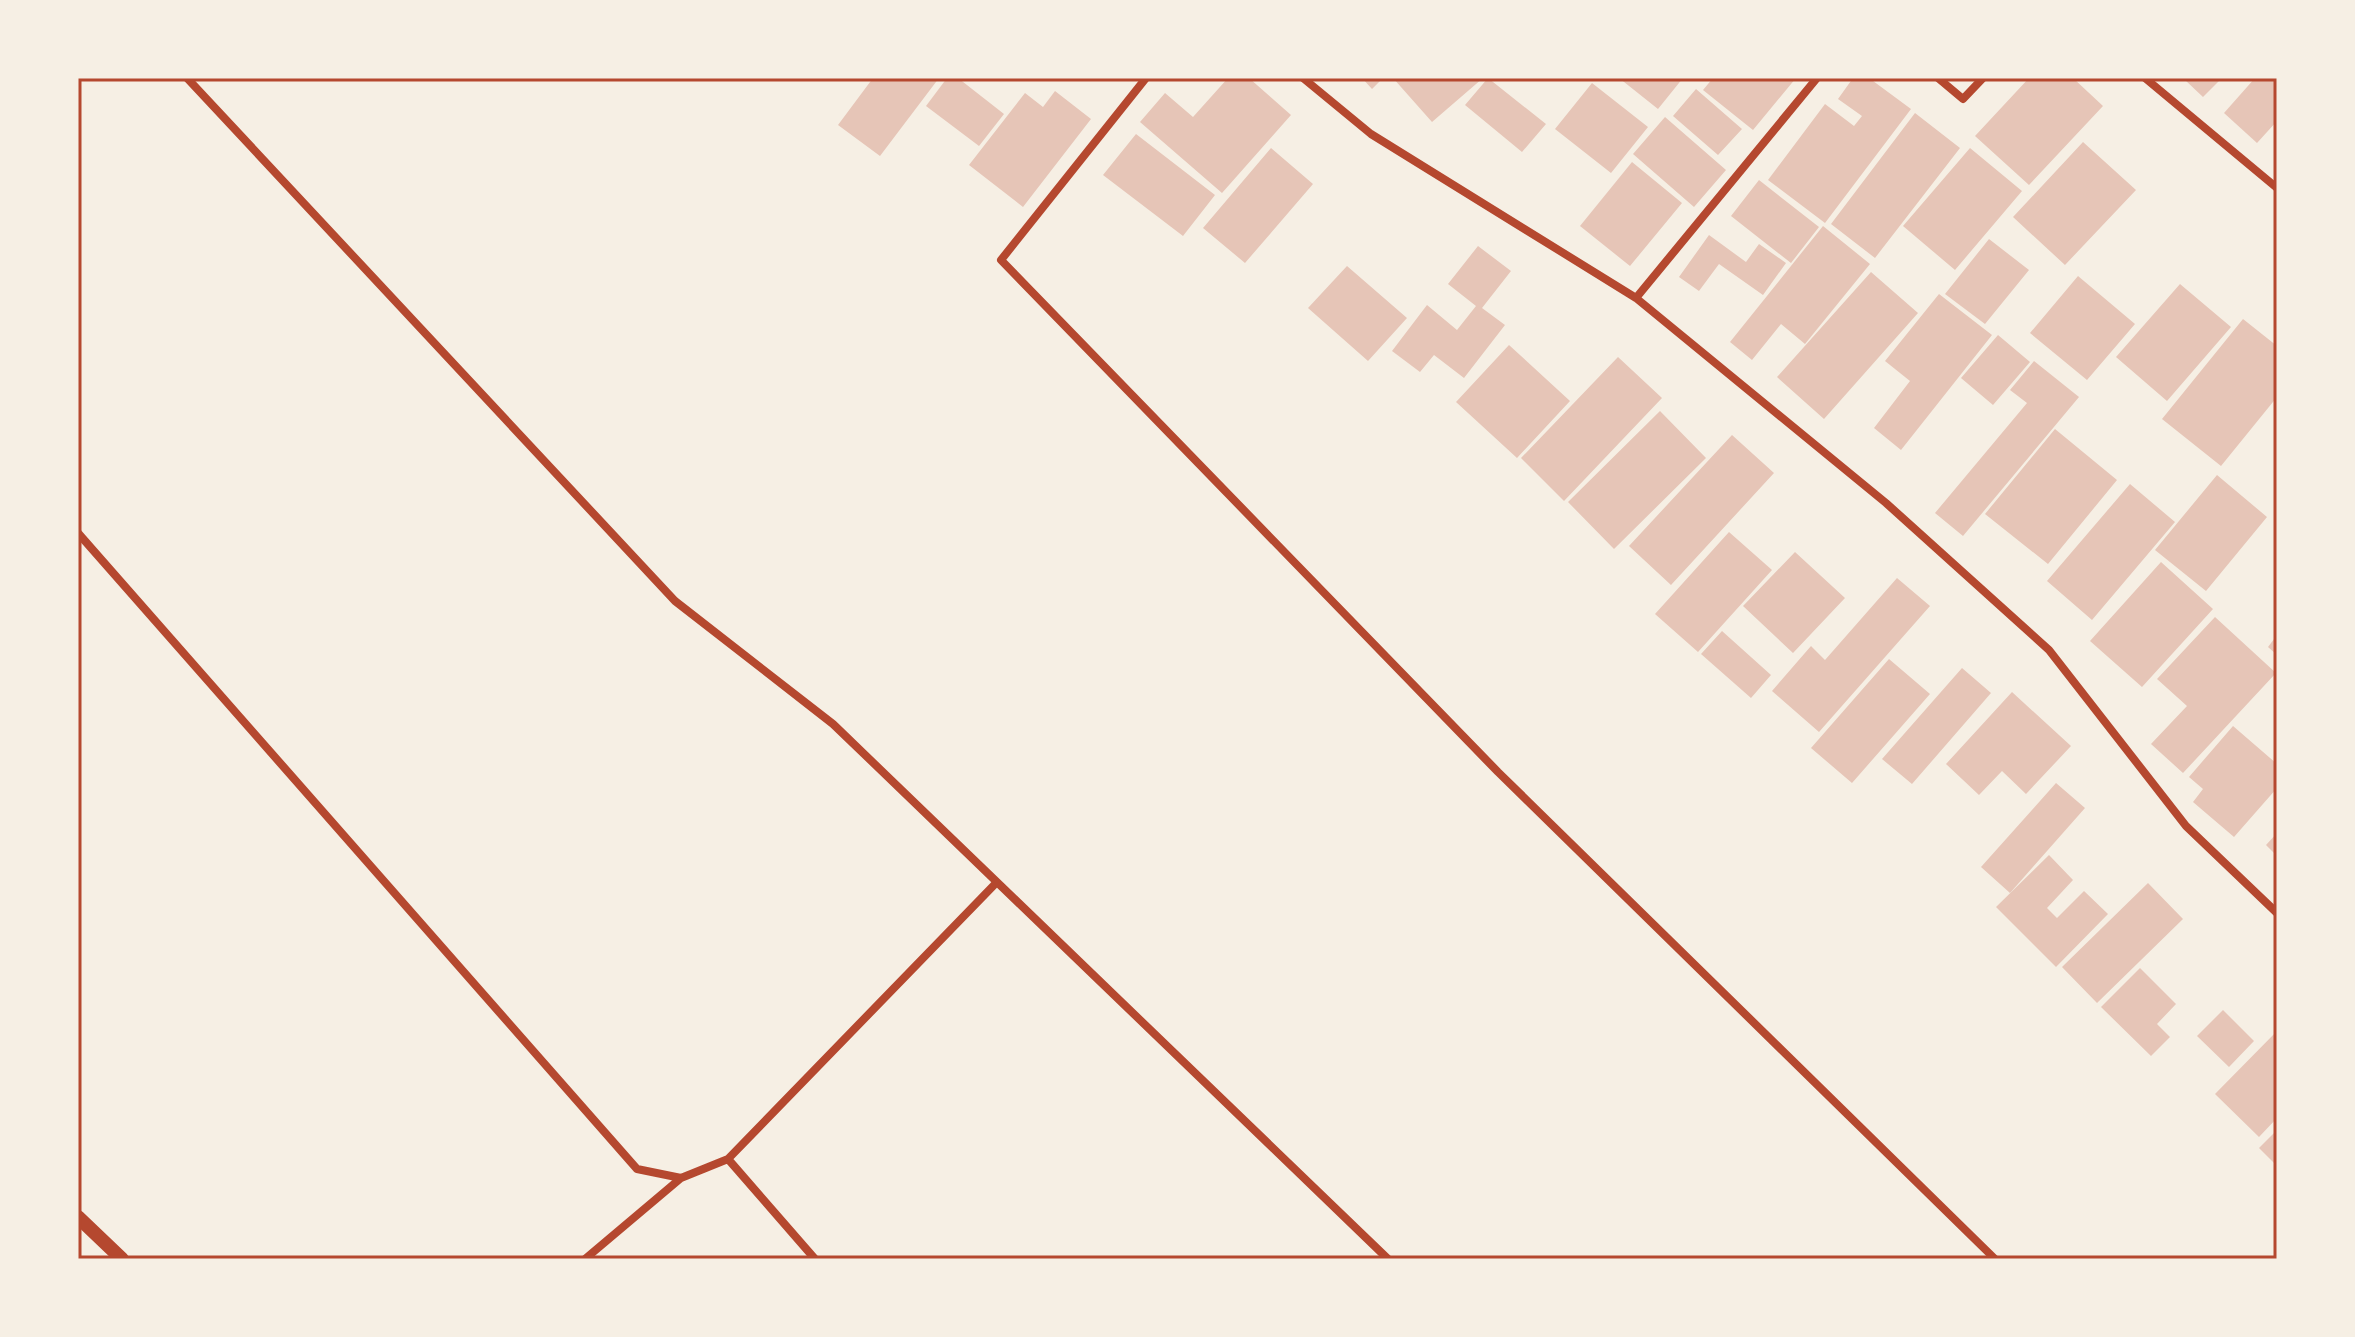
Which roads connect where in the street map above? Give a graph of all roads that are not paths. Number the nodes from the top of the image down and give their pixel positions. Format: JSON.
{"nodes":[{"id":1,"x":187,"y":78,"type":"edge"},
{"id":2,"x":1303,"y":78,"type":"edge"},
{"id":3,"x":1817,"y":78,"type":"edge"},
{"id":4,"x":1938,"y":78,"type":"edge"},
{"id":5,"x":1983,"y":78,"type":"edge"},
{"id":6,"x":2145,"y":78,"type":"edge"},
{"id":7,"x":1142,"y":79,"type":"edge"},
{"id":8,"x":2277,"y":188,"type":"edge"},
{"id":9,"x":1636,"y":298,"type":"junction"},
{"id":10,"x":78,"y":533,"type":"edge"},
{"id":11,"x":997,"y":882,"type":"junction"},
{"id":12,"x":2277,"y":913,"type":"edge"},
{"id":13,"x":728,"y":1159,"type":"junction"},
{"id":14,"x":681,"y":1178,"type":"junction"},
{"id":15,"x":78,"y":1217,"type":"edge"},
{"id":16,"x":122,"y":1259,"type":"edge"},
{"id":17,"x":585,"y":1259,"type":"edge"},
{"id":18,"x":815,"y":1259,"type":"edge"},
{"id":19,"x":1388,"y":1259,"type":"edge"},
{"id":20,"x":1995,"y":1259,"type":"edge"}],
"edges":[{"from":1,"to":11,"type":"street"},
{"from":2,"to":9,"type":"street"},
{"from":3,"to":9,"type":"street"},
{"from":4,"to":5,"type":"street"},
{"from":6,"to":8,"type":"street"},
{"from":7,"to":20,"type":"street"},
{"from":9,"to":12,"type":"street"},
{"from":10,"to":14,"type":"street"},
{"from":11,"to":13,"type":"street"},
{"from":11,"to":19,"type":"street"},
{"from":13,"to":14,"type":"street"},
{"from":13,"to":18,"type":"street"},
{"from":14,"to":17,"type":"street"},
{"from":15,"to":16,"type":"street"}]}
